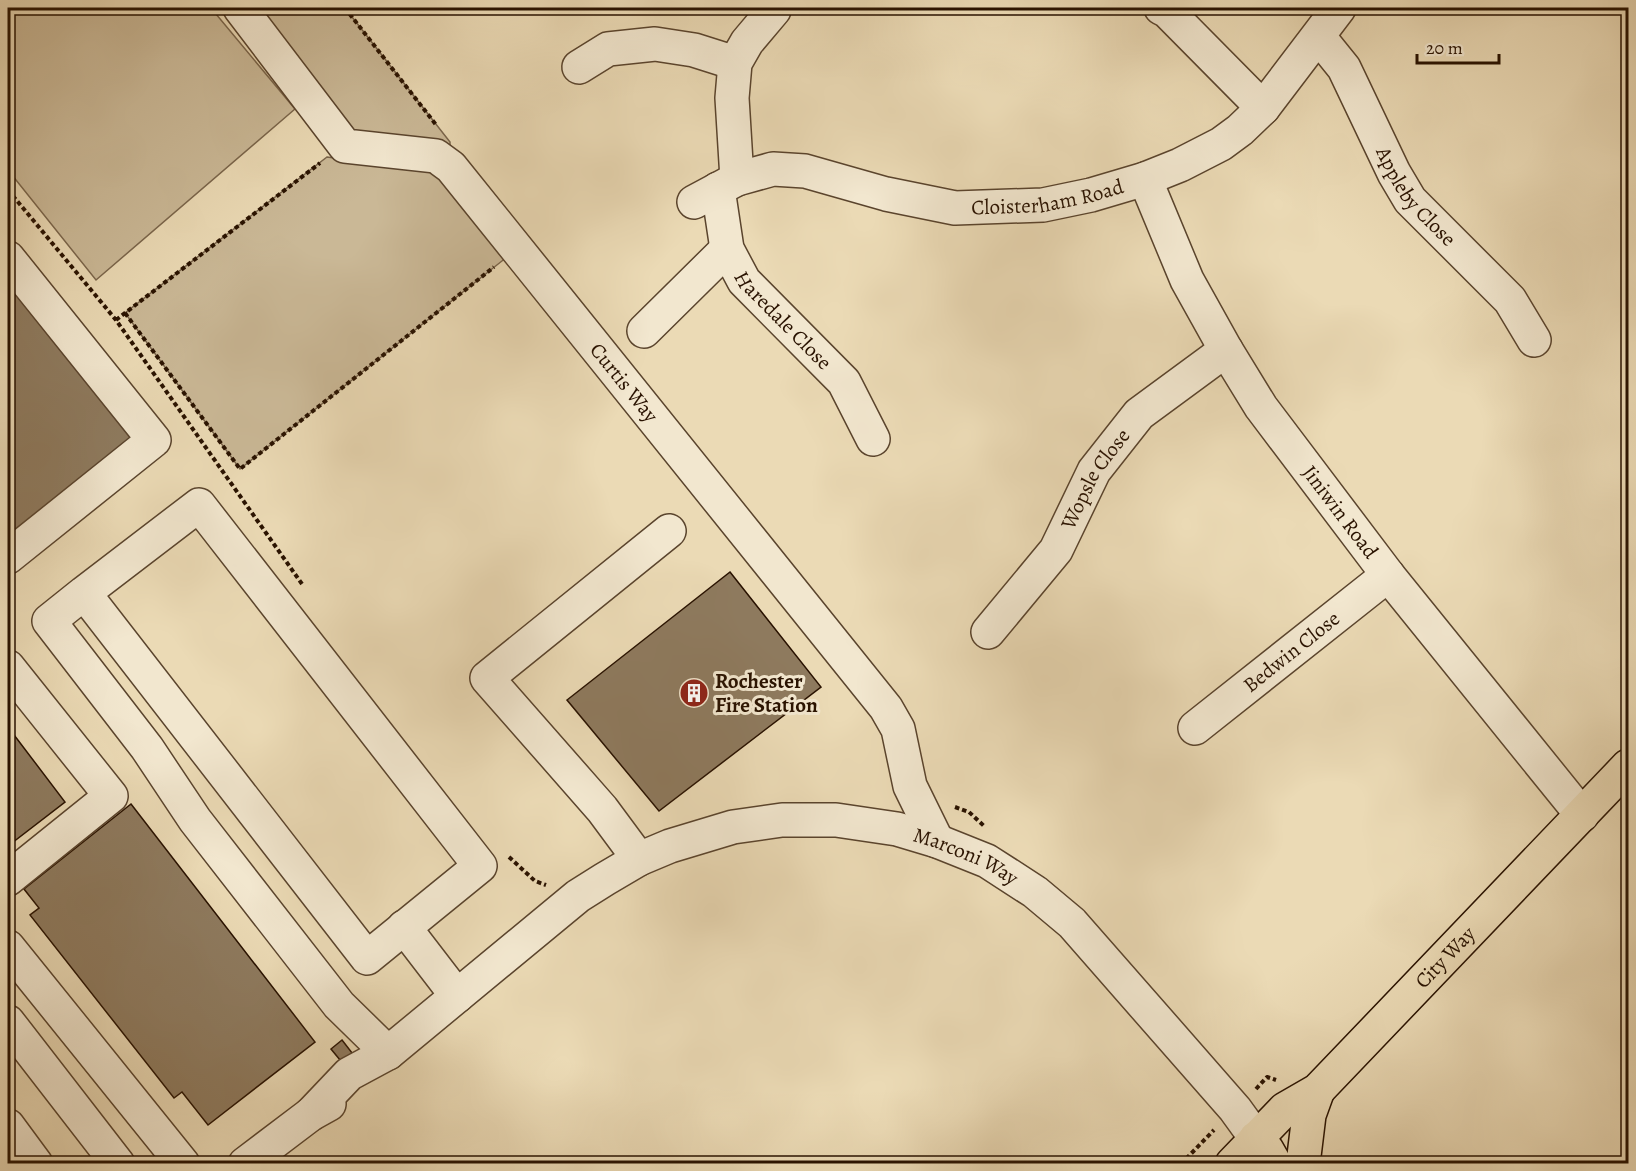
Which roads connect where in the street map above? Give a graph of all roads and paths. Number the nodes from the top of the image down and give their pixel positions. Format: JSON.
{"nodes":[{"id":1,"x":240,"y":8,"type":"edge"},
{"id":2,"x":345,"y":8,"type":"edge"},
{"id":3,"x":1161,"y":8,"type":"edge"},
{"id":4,"x":1340,"y":8,"type":"edge"},
{"id":5,"x":774,"y":10,"type":"dead end"},
{"id":6,"x":1319,"y":37,"type":"junction"},
{"id":7,"x":735,"y":63,"type":"junction"},
{"id":8,"x":579,"y":68,"type":"dead end"},
{"id":9,"x":1263,"y":108,"type":"junction"},
{"id":10,"x":443,"y":133,"type":"dead end"},
{"id":11,"x":327,"y":157,"type":"dead end"},
{"id":12,"x":1145,"y":179,"type":"junction"},
{"id":13,"x":8,"y":190,"type":"edge"},
{"id":14,"x":716,"y":190,"type":"junction"},
{"id":15,"x":727,"y":249,"type":"junction"},
{"id":16,"x":8,"y":258,"type":"edge"},
{"id":17,"x":498,"y":264,"type":"dead end"},
{"id":18,"x":125,"y":313,"type":"junction"},
{"id":19,"x":116,"y":320,"type":"junction"},
{"id":20,"x":644,"y":331,"type":"dead end"},
{"id":21,"x":1534,"y":340,"type":"dead end"},
{"id":22,"x":1226,"y":351,"type":"junction"},
{"id":23,"x":873,"y":439,"type":"dead end"},
{"id":24,"x":669,"y":531,"type":"dead end"},
{"id":25,"x":8,"y":557,"type":"edge"},
{"id":26,"x":1388,"y":575,"type":"junction"},
{"id":27,"x":305,"y":588,"type":"dead end"},
{"id":28,"x":84,"y":593,"type":"junction"},
{"id":29,"x":988,"y":632,"type":"dead end"},
{"id":30,"x":8,"y":667,"type":"edge"},
{"id":31,"x":1195,"y":728,"type":"dead end"},
{"id":32,"x":1629,"y":766,"type":"edge"},
{"id":33,"x":1582,"y":815,"type":"junction"},
{"id":34,"x":937,"y":840,"type":"junction"},
{"id":35,"x":506,"y":853,"type":"dead end"},
{"id":36,"x":639,"y":859,"type":"junction"},
{"id":37,"x":8,"y":879,"type":"edge"},
{"id":38,"x":578,"y":896,"type":"junction"},
{"id":39,"x":404,"y":927,"type":"junction"},
{"id":40,"x":8,"y":947,"type":"edge"},
{"id":41,"x":458,"y":996,"type":"junction"},
{"id":42,"x":8,"y":1022,"type":"edge"},
{"id":43,"x":388,"y":1053,"type":"junction"},
{"id":44,"x":1318,"y":1090,"type":"junction"},
{"id":45,"x":8,"y":1126,"type":"edge"},
{"id":46,"x":1218,"y":1126,"type":"dead end"},
{"id":47,"x":1265,"y":1151,"type":"edge"},
{"id":48,"x":36,"y":1164,"type":"edge"},
{"id":49,"x":118,"y":1164,"type":"edge"},
{"id":50,"x":183,"y":1164,"type":"edge"},
{"id":51,"x":245,"y":1164,"type":"edge"},
{"id":52,"x":1181,"y":1164,"type":"edge"},
{"id":53,"x":1232,"y":1164,"type":"edge"},
{"id":54,"x":1303,"y":1164,"type":"edge"}],
"edges":[{"from":1,"to":34,"type":"street","name":"Curtis Way"},
{"from":2,"to":10,"type":"path"},
{"from":3,"to":9,"type":"street"},
{"from":4,"to":6,"type":"street","name":"Cloisterham Road"},
{"from":5,"to":7,"type":"street"},
{"from":6,"to":9,"type":"street","name":"Cloisterham Road"},
{"from":6,"to":21,"type":"street","name":"Appleby Close"},
{"from":7,"to":8,"type":"street"},
{"from":7,"to":14,"type":"street","name":"Haredale Close"},
{"from":9,"to":12,"type":"street","name":"Cloisterham Road"},
{"from":11,"to":18,"type":"path"},
{"from":12,"to":14,"type":"street","name":"Cloisterham Road"},
{"from":12,"to":22,"type":"street","name":"Jiniwin Road"},
{"from":13,"to":19,"type":"path"},
{"from":14,"to":15,"type":"street","name":"Haredale Close"},
{"from":15,"to":20,"type":"street"},
{"from":15,"to":23,"type":"street","name":"Haredale Close"},
{"from":16,"to":25,"type":"street"},
{"from":17,"to":18,"type":"path"},
{"from":18,"to":19,"type":"path"},
{"from":19,"to":27,"type":"path"},
{"from":22,"to":26,"type":"street","name":"Jiniwin Road"},
{"from":22,"to":29,"type":"street","name":"Wopsle Close"},
{"from":24,"to":36,"type":"street"},
{"from":26,"to":31,"type":"street","name":"Bedwin Close"},
{"from":26,"to":33,"type":"street","name":"Jiniwin Road"},
{"from":28,"to":39,"type":"street"},
{"from":28,"to":39,"type":"street"},
{"from":28,"to":43,"type":"street"},
{"from":30,"to":37,"type":"street"},
{"from":32,"to":33,"type":"main road","name":"City Way"},
{"from":33,"to":44,"type":"main road","name":"City Way"},
{"from":34,"to":36,"type":"street","name":"Marconi Way"},
{"from":34,"to":47,"type":"street","name":"Marconi Way"},
{"from":35,"to":38,"type":"path"},
{"from":36,"to":38,"type":"street","name":"Marconi Way"},
{"from":38,"to":41,"type":"street","name":"Marconi Way"},
{"from":39,"to":41,"type":"street"},
{"from":40,"to":50,"type":"street"},
{"from":41,"to":43,"type":"street","name":"Marconi Way"},
{"from":42,"to":49,"type":"street"},
{"from":43,"to":51,"type":"street","name":"Marconi Way"},
{"from":44,"to":47,"type":"main road","name":"City Way"},
{"from":44,"to":54,"type":"main road"},
{"from":45,"to":48,"type":"street"},
{"from":46,"to":52,"type":"path"},
{"from":47,"to":53,"type":"main road","name":"City Way"}]}
